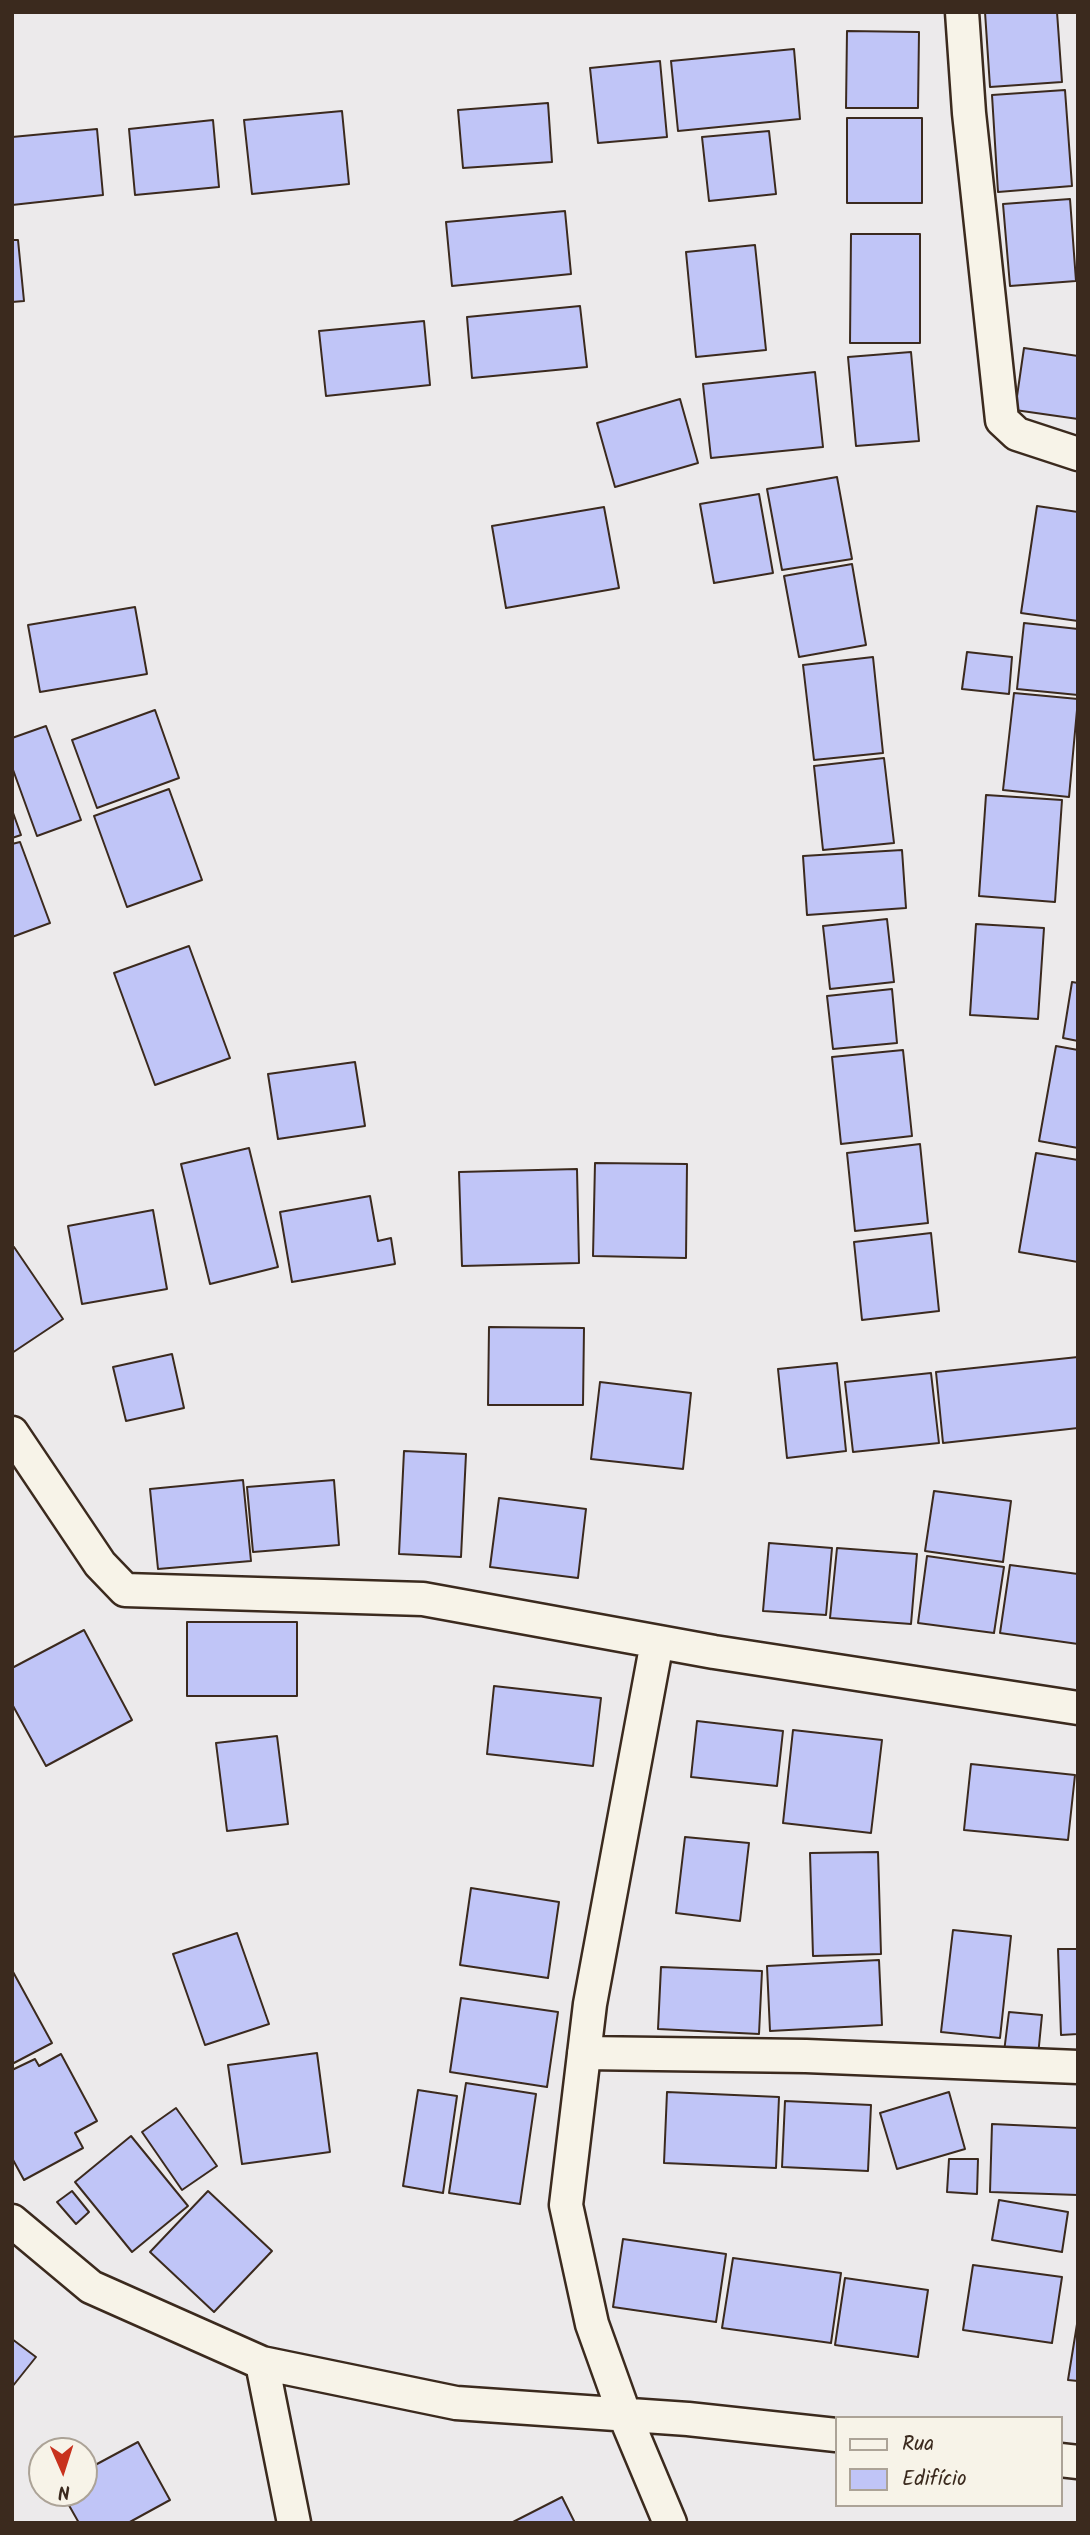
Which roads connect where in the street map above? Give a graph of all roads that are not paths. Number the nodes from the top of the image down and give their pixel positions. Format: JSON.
{"nodes":[{"id":1,"x":962,"y":12,"type":"edge"},
{"id":2,"x":1078,"y":454,"type":"edge"},
{"id":3,"x":12,"y":1433,"type":"edge"},
{"id":4,"x":657,"y":1642,"type":"junction"},
{"id":5,"x":1078,"y":1709,"type":"edge"},
{"id":6,"x":584,"y":2053,"type":"junction"},
{"id":7,"x":1078,"y":2067,"type":"edge"},
{"id":8,"x":12,"y":2221,"type":"edge"},
{"id":9,"x":262,"y":2363,"type":"junction"},
{"id":10,"x":625,"y":2416,"type":"junction"},
{"id":11,"x":834,"y":2435,"type":"edge"},
{"id":12,"x":293,"y":2523,"type":"edge"},
{"id":13,"x":670,"y":2523,"type":"edge"}],
"edges":[{"from":1,"to":2,"type":"street"},
{"from":3,"to":4,"type":"street"},
{"from":4,"to":5,"type":"street"},
{"from":4,"to":6,"type":"street"},
{"from":6,"to":7,"type":"street"},
{"from":6,"to":10,"type":"street"},
{"from":8,"to":9,"type":"street"},
{"from":9,"to":10,"type":"street"},
{"from":9,"to":12,"type":"street"},
{"from":10,"to":11,"type":"street"},
{"from":10,"to":13,"type":"street"}]}
